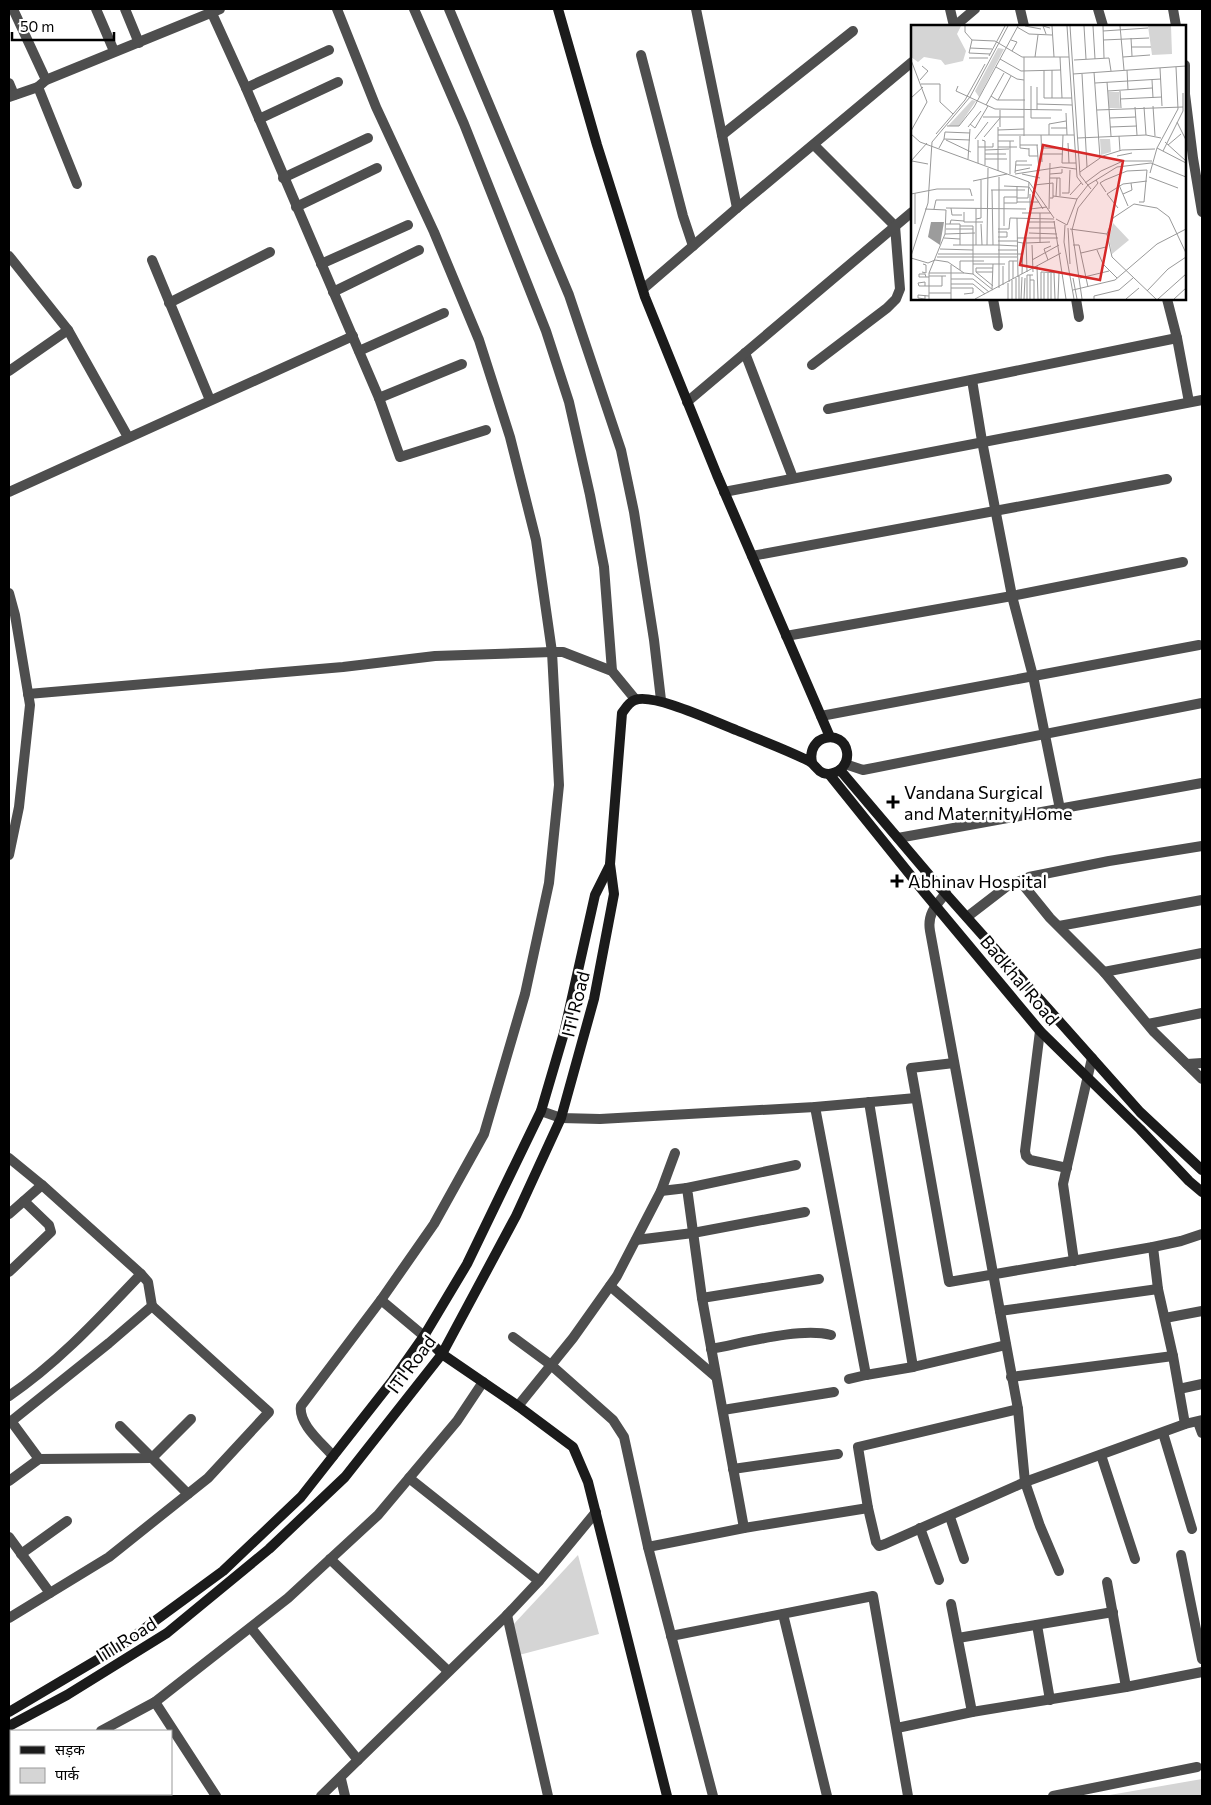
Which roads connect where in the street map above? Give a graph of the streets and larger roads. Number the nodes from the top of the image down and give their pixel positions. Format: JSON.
{"nodes":[{"id":1,"x":13,"y":9,"type":"edge"},
{"id":2,"x":96,"y":9,"type":"edge"},
{"id":3,"x":125,"y":9,"type":"edge"},
{"id":4,"x":337,"y":9,"type":"edge"},
{"id":5,"x":414,"y":9,"type":"edge"},
{"id":6,"x":449,"y":9,"type":"edge"},
{"id":7,"x":558,"y":9,"type":"edge"},
{"id":8,"x":696,"y":9,"type":"edge"},
{"id":9,"x":950,"y":9,"type":"edge"},
{"id":10,"x":975,"y":9,"type":"edge"},
{"id":11,"x":1020,"y":9,"type":"edge"},
{"id":12,"x":1098,"y":9,"type":"edge"},
{"id":13,"x":1173,"y":9,"type":"edge"},
{"id":14,"x":214,"y":10,"type":"edge"},
{"id":15,"x":955,"y":25,"type":"edge"},
{"id":16,"x":956,"y":25,"type":"edge"},
{"id":17,"x":1024,"y":25,"type":"edge"},
{"id":18,"x":1103,"y":25,"type":"edge"},
{"id":19,"x":1176,"y":25,"type":"edge"},
{"id":20,"x":853,"y":31,"type":"dead end"},
{"id":21,"x":139,"y":42,"type":"junction"},
{"id":22,"x":330,"y":50,"type":"dead end"},
{"id":23,"x":114,"y":51,"type":"junction"},
{"id":24,"x":641,"y":55,"type":"dead end"},
{"id":25,"x":911,"y":63,"type":"edge"},
{"id":26,"x":46,"y":80,"type":"junction"},
{"id":27,"x":338,"y":82,"type":"dead end"},
{"id":28,"x":9,"y":83,"type":"edge"},
{"id":29,"x":38,"y":87,"type":"junction"},
{"id":30,"x":246,"y":88,"type":"junction"},
{"id":31,"x":12,"y":96,"type":"edge"},
{"id":32,"x":1186,"y":99,"type":"edge"},
{"id":33,"x":259,"y":119,"type":"junction"},
{"id":34,"x":722,"y":135,"type":"junction"},
{"id":35,"x":368,"y":138,"type":"dead end"},
{"id":36,"x":814,"y":145,"type":"junction"},
{"id":37,"x":1197,"y":157,"type":"edge"},
{"id":38,"x":377,"y":168,"type":"dead end"},
{"id":39,"x":283,"y":178,"type":"junction"},
{"id":40,"x":77,"y":184,"type":"dead end"},
{"id":41,"x":296,"y":207,"type":"junction"},
{"id":42,"x":737,"y":208,"type":"junction"},
{"id":43,"x":1202,"y":212,"type":"edge"},
{"id":44,"x":911,"y":213,"type":"edge"},
{"id":45,"x":408,"y":225,"type":"dead end"},
{"id":46,"x":895,"y":226,"type":"junction"},
{"id":47,"x":693,"y":246,"type":"junction"},
{"id":48,"x":419,"y":250,"type":"dead end"},
{"id":49,"x":270,"y":252,"type":"dead end"},
{"id":50,"x":9,"y":256,"type":"edge"},
{"id":51,"x":152,"y":260,"type":"dead end"},
{"id":52,"x":321,"y":264,"type":"junction"},
{"id":53,"x":642,"y":289,"type":"junction"},
{"id":54,"x":333,"y":292,"type":"junction"},
{"id":55,"x":993,"y":300,"type":"edge"},
{"id":56,"x":1076,"y":300,"type":"edge"},
{"id":57,"x":1167,"y":300,"type":"edge"},
{"id":58,"x":169,"y":303,"type":"junction"},
{"id":59,"x":444,"y":313,"type":"dead end"},
{"id":60,"x":1080,"y":317,"type":"dead end"},
{"id":61,"x":998,"y":326,"type":"dead end"},
{"id":62,"x":68,"y":330,"type":"junction"},
{"id":63,"x":353,"y":336,"type":"junction"},
{"id":64,"x":1177,"y":338,"type":"junction"},
{"id":65,"x":359,"y":351,"type":"junction"},
{"id":66,"x":745,"y":353,"type":"junction"},
{"id":67,"x":462,"y":364,"type":"dead end"},
{"id":68,"x":812,"y":365,"type":"dead end"},
{"id":69,"x":9,"y":371,"type":"edge"},
{"id":70,"x":972,"y":380,"type":"junction"},
{"id":71,"x":379,"y":398,"type":"junction"},
{"id":72,"x":210,"y":400,"type":"junction"},
{"id":73,"x":1202,"y":400,"type":"edge"},
{"id":74,"x":687,"y":402,"type":"junction"},
{"id":75,"x":1189,"y":402,"type":"junction"},
{"id":76,"x":828,"y":409,"type":"dead end"},
{"id":77,"x":486,"y":430,"type":"dead end"},
{"id":78,"x":128,"y":437,"type":"junction"},
{"id":79,"x":982,"y":441,"type":"junction"},
{"id":80,"x":793,"y":478,"type":"junction"},
{"id":81,"x":1167,"y":479,"type":"dead end"},
{"id":82,"x":9,"y":492,"type":"edge"},
{"id":83,"x":724,"y":492,"type":"junction"},
{"id":84,"x":996,"y":512,"type":"junction"},
{"id":85,"x":752,"y":556,"type":"junction"},
{"id":86,"x":1183,"y":562,"type":"dead end"},
{"id":87,"x":9,"y":593,"type":"edge"},
{"id":88,"x":1012,"y":596,"type":"junction"},
{"id":89,"x":786,"y":636,"type":"junction"},
{"id":90,"x":1199,"y":645,"type":"dead end"},
{"id":91,"x":552,"y":652,"type":"junction"},
{"id":92,"x":612,"y":672,"type":"junction"},
{"id":93,"x":1033,"y":676,"type":"junction"},
{"id":94,"x":28,"y":694,"type":"junction"},
{"id":95,"x":635,"y":700,"type":"junction"},
{"id":96,"x":661,"y":700,"type":"junction"},
{"id":97,"x":1202,"y":703,"type":"edge"},
{"id":98,"x":821,"y":716,"type":"junction"},
{"id":99,"x":1044,"y":736,"type":"junction"},
{"id":100,"x":830,"y":737,"type":"junction"},
{"id":101,"x":812,"y":762,"type":"junction"},
{"id":102,"x":842,"y":767,"type":"junction"},
{"id":103,"x":830,"y":774,"type":"junction"},
{"id":104,"x":1202,"y":783,"type":"edge"},
{"id":105,"x":1060,"y":809,"type":"junction"},
{"id":106,"x":898,"y":838,"type":"junction"},
{"id":107,"x":1202,"y":846,"type":"edge"},
{"id":108,"x":9,"y":855,"type":"edge"},
{"id":109,"x":610,"y":864,"type":"junction"},
{"id":110,"x":1020,"y":881,"type":"junction"},
{"id":111,"x":946,"y":893,"type":"junction"},
{"id":112,"x":1202,"y":900,"type":"edge"},
{"id":113,"x":936,"y":906,"type":"junction"},
{"id":114,"x":968,"y":917,"type":"junction"},
{"id":115,"x":1059,"y":926,"type":"junction"},
{"id":116,"x":1202,"y":953,"type":"edge"},
{"id":117,"x":1104,"y":972,"type":"junction"},
{"id":118,"x":1202,"y":1013,"type":"edge"},
{"id":119,"x":1148,"y":1024,"type":"junction"},
{"id":120,"x":1040,"y":1031,"type":"junction"},
{"id":121,"x":1092,"y":1058,"type":"junction"},
{"id":122,"x":954,"y":1063,"type":"junction"},
{"id":123,"x":1202,"y":1063,"type":"edge"},
{"id":124,"x":1187,"y":1064,"type":"junction"},
{"id":125,"x":1087,"y":1079,"type":"junction"},
{"id":126,"x":1202,"y":1080,"type":"edge"},
{"id":127,"x":916,"y":1098,"type":"junction"},
{"id":128,"x":869,"y":1102,"type":"junction"},
{"id":129,"x":816,"y":1107,"type":"junction"},
{"id":130,"x":541,"y":1111,"type":"junction"},
{"id":131,"x":561,"y":1118,"type":"junction"},
{"id":132,"x":675,"y":1153,"type":"dead end"},
{"id":133,"x":9,"y":1158,"type":"edge"},
{"id":134,"x":796,"y":1165,"type":"dead end"},
{"id":135,"x":1067,"y":1168,"type":"junction"},
{"id":136,"x":1202,"y":1170,"type":"edge"},
{"id":137,"x":42,"y":1185,"type":"junction"},
{"id":138,"x":687,"y":1188,"type":"junction"},
{"id":139,"x":661,"y":1192,"type":"junction"},
{"id":140,"x":1202,"y":1192,"type":"edge"},
{"id":141,"x":24,"y":1201,"type":"junction"},
{"id":142,"x":805,"y":1212,"type":"dead end"},
{"id":143,"x":9,"y":1214,"type":"edge"},
{"id":144,"x":693,"y":1233,"type":"junction"},
{"id":145,"x":1202,"y":1234,"type":"edge"},
{"id":146,"x":636,"y":1240,"type":"junction"},
{"id":147,"x":1152,"y":1247,"type":"junction"},
{"id":148,"x":1074,"y":1262,"type":"junction"},
{"id":149,"x":9,"y":1272,"type":"edge"},
{"id":150,"x":141,"y":1274,"type":"junction"},
{"id":151,"x":992,"y":1274,"type":"junction"},
{"id":152,"x":819,"y":1280,"type":"dead end"},
{"id":153,"x":610,"y":1286,"type":"junction"},
{"id":154,"x":1158,"y":1289,"type":"junction"},
{"id":155,"x":702,"y":1298,"type":"junction"},
{"id":156,"x":381,"y":1300,"type":"junction"},
{"id":157,"x":152,"y":1306,"type":"junction"},
{"id":158,"x":1000,"y":1311,"type":"junction"},
{"id":159,"x":1202,"y":1311,"type":"edge"},
{"id":160,"x":1165,"y":1318,"type":"junction"},
{"id":161,"x":831,"y":1335,"type":"dead end"},
{"id":162,"x":424,"y":1336,"type":"junction"},
{"id":163,"x":513,"y":1337,"type":"dead end"},
{"id":164,"x":1006,"y":1345,"type":"junction"},
{"id":165,"x":712,"y":1349,"type":"junction"},
{"id":166,"x":442,"y":1354,"type":"junction"},
{"id":167,"x":1173,"y":1356,"type":"junction"},
{"id":168,"x":551,"y":1365,"type":"junction"},
{"id":169,"x":913,"y":1367,"type":"junction"},
{"id":170,"x":866,"y":1375,"type":"junction"},
{"id":171,"x":716,"y":1376,"type":"junction"},
{"id":172,"x":1011,"y":1377,"type":"junction"},
{"id":173,"x":849,"y":1379,"type":"dead end"},
{"id":174,"x":483,"y":1382,"type":"junction"},
{"id":175,"x":1202,"y":1384,"type":"edge"},
{"id":176,"x":1179,"y":1389,"type":"junction"},
{"id":177,"x":834,"y":1392,"type":"dead end"},
{"id":178,"x":9,"y":1396,"type":"edge"},
{"id":179,"x":518,"y":1406,"type":"junction"},
{"id":180,"x":1018,"y":1409,"type":"junction"},
{"id":181,"x":723,"y":1410,"type":"junction"},
{"id":182,"x":191,"y":1419,"type":"dead end"},
{"id":183,"x":1200,"y":1421,"type":"edge"},
{"id":184,"x":10,"y":1422,"type":"edge"},
{"id":185,"x":1184,"y":1424,"type":"junction"},
{"id":186,"x":120,"y":1426,"type":"dead end"},
{"id":187,"x":1163,"y":1433,"type":"junction"},
{"id":188,"x":1202,"y":1433,"type":"edge"},
{"id":189,"x":838,"y":1454,"type":"dead end"},
{"id":190,"x":1101,"y":1455,"type":"junction"},
{"id":191,"x":333,"y":1456,"type":"junction"},
{"id":192,"x":152,"y":1458,"type":"junction"},
{"id":193,"x":39,"y":1459,"type":"junction"},
{"id":194,"x":734,"y":1469,"type":"junction"},
{"id":195,"x":409,"y":1478,"type":"junction"},
{"id":196,"x":9,"y":1481,"type":"edge"},
{"id":197,"x":1026,"y":1482,"type":"junction"},
{"id":198,"x":188,"y":1494,"type":"junction"},
{"id":199,"x":868,"y":1508,"type":"junction"},
{"id":200,"x":596,"y":1512,"type":"junction"},
{"id":201,"x":950,"y":1517,"type":"junction"},
{"id":202,"x":67,"y":1521,"type":"dead end"},
{"id":203,"x":744,"y":1528,"type":"junction"},
{"id":204,"x":920,"y":1528,"type":"junction"},
{"id":205,"x":1192,"y":1529,"type":"dead end"},
{"id":206,"x":9,"y":1537,"type":"edge"},
{"id":207,"x":648,"y":1547,"type":"junction"},
{"id":208,"x":21,"y":1554,"type":"junction"},
{"id":209,"x":1181,"y":1555,"type":"dead end"},
{"id":210,"x":330,"y":1559,"type":"junction"},
{"id":211,"x":964,"y":1559,"type":"dead end"},
{"id":212,"x":1135,"y":1559,"type":"dead end"},
{"id":213,"x":1059,"y":1571,"type":"dead end"},
{"id":214,"x":939,"y":1580,"type":"dead end"},
{"id":215,"x":539,"y":1581,"type":"junction"},
{"id":216,"x":1107,"y":1582,"type":"dead end"},
{"id":217,"x":50,"y":1593,"type":"junction"},
{"id":218,"x":951,"y":1604,"type":"dead end"},
{"id":219,"x":1113,"y":1612,"type":"junction"},
{"id":220,"x":783,"y":1614,"type":"junction"},
{"id":221,"x":507,"y":1615,"type":"junction"},
{"id":222,"x":9,"y":1618,"type":"edge"},
{"id":223,"x":1037,"y":1625,"type":"junction"},
{"id":224,"x":251,"y":1628,"type":"junction"},
{"id":225,"x":671,"y":1636,"type":"junction"},
{"id":226,"x":958,"y":1638,"type":"junction"},
{"id":227,"x":1202,"y":1659,"type":"edge"},
{"id":228,"x":448,"y":1671,"type":"junction"},
{"id":229,"x":1202,"y":1672,"type":"edge"},
{"id":230,"x":1126,"y":1687,"type":"junction"},
{"id":231,"x":1050,"y":1700,"type":"junction"},
{"id":232,"x":155,"y":1702,"type":"junction"},
{"id":233,"x":9,"y":1712,"type":"edge"},
{"id":234,"x":972,"y":1712,"type":"junction"},
{"id":235,"x":9,"y":1726,"type":"edge"},
{"id":236,"x":897,"y":1728,"type":"junction"},
{"id":237,"x":103,"y":1730,"type":"edge"},
{"id":238,"x":358,"y":1760,"type":"junction"},
{"id":239,"x":1197,"y":1767,"type":"dead end"},
{"id":240,"x":341,"y":1778,"type":"junction"},
{"id":241,"x":216,"y":1796,"type":"edge"},
{"id":242,"x":322,"y":1796,"type":"edge"},
{"id":243,"x":345,"y":1796,"type":"edge"},
{"id":244,"x":548,"y":1796,"type":"edge"},
{"id":245,"x":667,"y":1796,"type":"edge"},
{"id":246,"x":713,"y":1796,"type":"edge"},
{"id":247,"x":827,"y":1796,"type":"edge"},
{"id":248,"x":908,"y":1796,"type":"edge"},
{"id":249,"x":1053,"y":1796,"type":"edge"}],
"edges":[{"from":1,"to":26,"type":"street"},
{"from":2,"to":23,"type":"street"},
{"from":3,"to":21,"type":"street"},
{"from":4,"to":91,"type":"street"},
{"from":5,"to":92,"type":"street"},
{"from":6,"to":96,"type":"street"},
{"from":7,"to":53,"type":"street"},
{"from":8,"to":34,"type":"street"},
{"from":9,"to":15,"type":"street"},
{"from":10,"to":16,"type":"street"},
{"from":11,"to":17,"type":"street"},
{"from":12,"to":18,"type":"street"},
{"from":13,"to":19,"type":"street"},
{"from":14,"to":21,"type":"street"},
{"from":14,"to":30,"type":"street"},
{"from":20,"to":34,"type":"street"},
{"from":21,"to":23,"type":"street"},
{"from":22,"to":30,"type":"street"},
{"from":23,"to":26,"type":"street"},
{"from":24,"to":47,"type":"street"},
{"from":25,"to":36,"type":"street"},
{"from":26,"to":29,"type":"street"},
{"from":27,"to":33,"type":"street"},
{"from":28,"to":31,"type":"street"},
{"from":29,"to":31,"type":"street"},
{"from":29,"to":40,"type":"street"},
{"from":30,"to":33,"type":"street"},
{"from":32,"to":37,"type":"street"},
{"from":33,"to":39,"type":"street"},
{"from":34,"to":42,"type":"street"},
{"from":35,"to":39,"type":"street"},
{"from":36,"to":42,"type":"street"},
{"from":36,"to":46,"type":"street"},
{"from":37,"to":43,"type":"street"},
{"from":38,"to":41,"type":"street"},
{"from":39,"to":41,"type":"street"},
{"from":41,"to":52,"type":"street"},
{"from":42,"to":47,"type":"street"},
{"from":44,"to":46,"type":"street"},
{"from":45,"to":52,"type":"street"},
{"from":46,"to":66,"type":"street"},
{"from":46,"to":68,"type":"street"},
{"from":47,"to":53,"type":"street"},
{"from":48,"to":54,"type":"street"},
{"from":49,"to":58,"type":"street"},
{"from":50,"to":62,"type":"street"},
{"from":51,"to":58,"type":"street"},
{"from":52,"to":54,"type":"street"},
{"from":53,"to":74,"type":"street"},
{"from":54,"to":63,"type":"street"},
{"from":55,"to":61,"type":"street"},
{"from":56,"to":60,"type":"street"},
{"from":57,"to":64,"type":"street"},
{"from":58,"to":72,"type":"street"},
{"from":59,"to":65,"type":"street"},
{"from":62,"to":69,"type":"street"},
{"from":62,"to":78,"type":"street"},
{"from":63,"to":65,"type":"street"},
{"from":63,"to":72,"type":"street"},
{"from":64,"to":70,"type":"street"},
{"from":64,"to":75,"type":"street"},
{"from":65,"to":71,"type":"street"},
{"from":66,"to":74,"type":"street"},
{"from":66,"to":80,"type":"street"},
{"from":67,"to":71,"type":"street"},
{"from":70,"to":76,"type":"street"},
{"from":70,"to":79,"type":"street"},
{"from":71,"to":77,"type":"street"},
{"from":72,"to":78,"type":"street"},
{"from":73,"to":75,"type":"street"},
{"from":74,"to":83,"type":"street"},
{"from":75,"to":79,"type":"street"},
{"from":78,"to":82,"type":"street"},
{"from":79,"to":80,"type":"street"},
{"from":79,"to":84,"type":"street"},
{"from":80,"to":83,"type":"street"},
{"from":81,"to":84,"type":"street"},
{"from":83,"to":85,"type":"street"},
{"from":84,"to":85,"type":"street"},
{"from":84,"to":88,"type":"street"},
{"from":85,"to":89,"type":"street"},
{"from":86,"to":88,"type":"street"},
{"from":87,"to":94,"type":"street"},
{"from":88,"to":89,"type":"street"},
{"from":88,"to":93,"type":"street"},
{"from":89,"to":98,"type":"street"},
{"from":90,"to":93,"type":"street"},
{"from":91,"to":92,"type":"street"},
{"from":91,"to":94,"type":"street"},
{"from":91,"to":156,"type":"street"},
{"from":92,"to":95,"type":"street"},
{"from":93,"to":98,"type":"street"},
{"from":93,"to":99,"type":"street"},
{"from":94,"to":108,"type":"street"},
{"from":95,"to":96,"type":"street"},
{"from":95,"to":109,"type":"street","name":"ITI Road"},
{"from":96,"to":101,"type":"street"},
{"from":97,"to":99,"type":"street"},
{"from":98,"to":100,"type":"street"},
{"from":99,"to":102,"type":"street"},
{"from":99,"to":105,"type":"street"},
{"from":100,"to":101,"type":"street"},
{"from":100,"to":102,"type":"street"},
{"from":101,"to":103,"type":"street"},
{"from":102,"to":103,"type":"street"},
{"from":102,"to":106,"type":"street","name":"Badkhal Road"},
{"from":103,"to":113,"type":"street","name":"Badkhal Road"},
{"from":104,"to":105,"type":"street"},
{"from":105,"to":106,"type":"street"},
{"from":106,"to":111,"type":"street","name":"Badkhal Road"},
{"from":107,"to":110,"type":"street"},
{"from":109,"to":130,"type":"street","name":"ITI Road"},
{"from":109,"to":131,"type":"street","name":"ITI Road"},
{"from":110,"to":114,"type":"street"},
{"from":110,"to":115,"type":"street"},
{"from":111,"to":113,"type":"street"},
{"from":111,"to":114,"type":"street","name":"Badkhal Road"},
{"from":112,"to":115,"type":"street"},
{"from":113,"to":120,"type":"street","name":"Badkhal Road"},
{"from":113,"to":122,"type":"street"},
{"from":114,"to":121,"type":"street","name":"Badkhal Road"},
{"from":115,"to":117,"type":"street"},
{"from":116,"to":117,"type":"street"},
{"from":117,"to":119,"type":"street"},
{"from":118,"to":119,"type":"street"},
{"from":119,"to":124,"type":"street"},
{"from":120,"to":125,"type":"street","name":"Badkhal Road"},
{"from":120,"to":135,"type":"street"},
{"from":121,"to":125,"type":"street"},
{"from":121,"to":136,"type":"street","name":"Badkhal Road"},
{"from":122,"to":127,"type":"street"},
{"from":122,"to":151,"type":"street"},
{"from":123,"to":124,"type":"street"},
{"from":124,"to":126,"type":"street"},
{"from":125,"to":135,"type":"street"},
{"from":125,"to":140,"type":"street","name":"Badkhal Road"},
{"from":127,"to":128,"type":"street"},
{"from":127,"to":151,"type":"street"},
{"from":128,"to":129,"type":"street"},
{"from":128,"to":169,"type":"street"},
{"from":129,"to":131,"type":"street"},
{"from":129,"to":170,"type":"street"},
{"from":130,"to":131,"type":"street"},
{"from":130,"to":162,"type":"street","name":"ITI Road"},
{"from":131,"to":166,"type":"street","name":"ITI Road"},
{"from":132,"to":139,"type":"street"},
{"from":133,"to":137,"type":"street"},
{"from":134,"to":138,"type":"street"},
{"from":135,"to":148,"type":"street"},
{"from":137,"to":141,"type":"street"},
{"from":137,"to":150,"type":"street"},
{"from":138,"to":139,"type":"street"},
{"from":138,"to":144,"type":"street"},
{"from":139,"to":146,"type":"street"},
{"from":141,"to":143,"type":"street"},
{"from":141,"to":149,"type":"street"},
{"from":142,"to":144,"type":"street"},
{"from":144,"to":146,"type":"street"},
{"from":144,"to":155,"type":"street"},
{"from":145,"to":147,"type":"street"},
{"from":146,"to":153,"type":"street"},
{"from":147,"to":148,"type":"street"},
{"from":147,"to":154,"type":"street"},
{"from":148,"to":151,"type":"street"},
{"from":150,"to":157,"type":"street"},
{"from":150,"to":178,"type":"street"},
{"from":151,"to":158,"type":"street"},
{"from":152,"to":155,"type":"street"},
{"from":153,"to":168,"type":"street"},
{"from":153,"to":171,"type":"street"},
{"from":154,"to":158,"type":"street"},
{"from":154,"to":160,"type":"street"},
{"from":155,"to":165,"type":"street"},
{"from":156,"to":162,"type":"street"},
{"from":156,"to":191,"type":"street"},
{"from":157,"to":184,"type":"street"},
{"from":157,"to":198,"type":"street"},
{"from":158,"to":164,"type":"street"},
{"from":159,"to":160,"type":"street"},
{"from":160,"to":167,"type":"street"},
{"from":161,"to":165,"type":"street"},
{"from":162,"to":166,"type":"street"},
{"from":162,"to":191,"type":"street","name":"ITI Road"},
{"from":163,"to":168,"type":"street"},
{"from":164,"to":169,"type":"street"},
{"from":164,"to":172,"type":"street"},
{"from":165,"to":171,"type":"street"},
{"from":166,"to":174,"type":"street"},
{"from":166,"to":235,"type":"street","name":"ITI Road"},
{"from":167,"to":172,"type":"street"},
{"from":167,"to":176,"type":"street"},
{"from":168,"to":179,"type":"street"},
{"from":168,"to":207,"type":"street"},
{"from":169,"to":170,"type":"street"},
{"from":170,"to":173,"type":"street"},
{"from":171,"to":181,"type":"street"},
{"from":172,"to":180,"type":"street"},
{"from":174,"to":179,"type":"street"},
{"from":174,"to":195,"type":"street"},
{"from":175,"to":176,"type":"street"},
{"from":176,"to":185,"type":"street"},
{"from":177,"to":181,"type":"street"},
{"from":179,"to":200,"type":"street"},
{"from":180,"to":197,"type":"street"},
{"from":180,"to":199,"type":"street"},
{"from":181,"to":194,"type":"street"},
{"from":182,"to":192,"type":"street"},
{"from":183,"to":185,"type":"street"},
{"from":183,"to":188,"type":"street"},
{"from":184,"to":193,"type":"street"},
{"from":185,"to":187,"type":"street"},
{"from":186,"to":192,"type":"street"},
{"from":187,"to":190,"type":"street"},
{"from":187,"to":205,"type":"street"},
{"from":189,"to":194,"type":"street"},
{"from":190,"to":197,"type":"street"},
{"from":190,"to":212,"type":"street"},
{"from":191,"to":233,"type":"street","name":"ITI Road"},
{"from":192,"to":193,"type":"street"},
{"from":192,"to":198,"type":"street"},
{"from":193,"to":196,"type":"street"},
{"from":194,"to":203,"type":"street"},
{"from":195,"to":210,"type":"street"},
{"from":195,"to":215,"type":"street"},
{"from":197,"to":201,"type":"street"},
{"from":197,"to":213,"type":"street"},
{"from":198,"to":217,"type":"street"},
{"from":199,"to":203,"type":"street"},
{"from":199,"to":204,"type":"street"},
{"from":200,"to":215,"type":"street"},
{"from":200,"to":245,"type":"street"},
{"from":201,"to":204,"type":"street"},
{"from":201,"to":211,"type":"street"},
{"from":202,"to":208,"type":"street"},
{"from":203,"to":207,"type":"street"},
{"from":204,"to":214,"type":"street"},
{"from":206,"to":208,"type":"street"},
{"from":207,"to":225,"type":"street"},
{"from":208,"to":217,"type":"street"},
{"from":209,"to":227,"type":"street"},
{"from":210,"to":224,"type":"street"},
{"from":210,"to":228,"type":"street"},
{"from":215,"to":221,"type":"street"},
{"from":216,"to":219,"type":"street"},
{"from":217,"to":222,"type":"street"},
{"from":218,"to":226,"type":"street"},
{"from":219,"to":223,"type":"street"},
{"from":219,"to":230,"type":"street"},
{"from":220,"to":225,"type":"street"},
{"from":220,"to":236,"type":"street"},
{"from":220,"to":247,"type":"street"},
{"from":221,"to":228,"type":"street"},
{"from":221,"to":244,"type":"street"},
{"from":223,"to":226,"type":"street"},
{"from":223,"to":231,"type":"street"},
{"from":224,"to":232,"type":"street"},
{"from":224,"to":238,"type":"street"},
{"from":225,"to":246,"type":"street"},
{"from":226,"to":234,"type":"street"},
{"from":228,"to":238,"type":"street"},
{"from":229,"to":230,"type":"street"},
{"from":230,"to":231,"type":"street"},
{"from":231,"to":234,"type":"street"},
{"from":232,"to":237,"type":"street"},
{"from":232,"to":241,"type":"street"},
{"from":234,"to":236,"type":"street"},
{"from":236,"to":248,"type":"street"},
{"from":238,"to":240,"type":"street"},
{"from":239,"to":249,"type":"street"},
{"from":240,"to":242,"type":"street"},
{"from":240,"to":243,"type":"street"}]}
